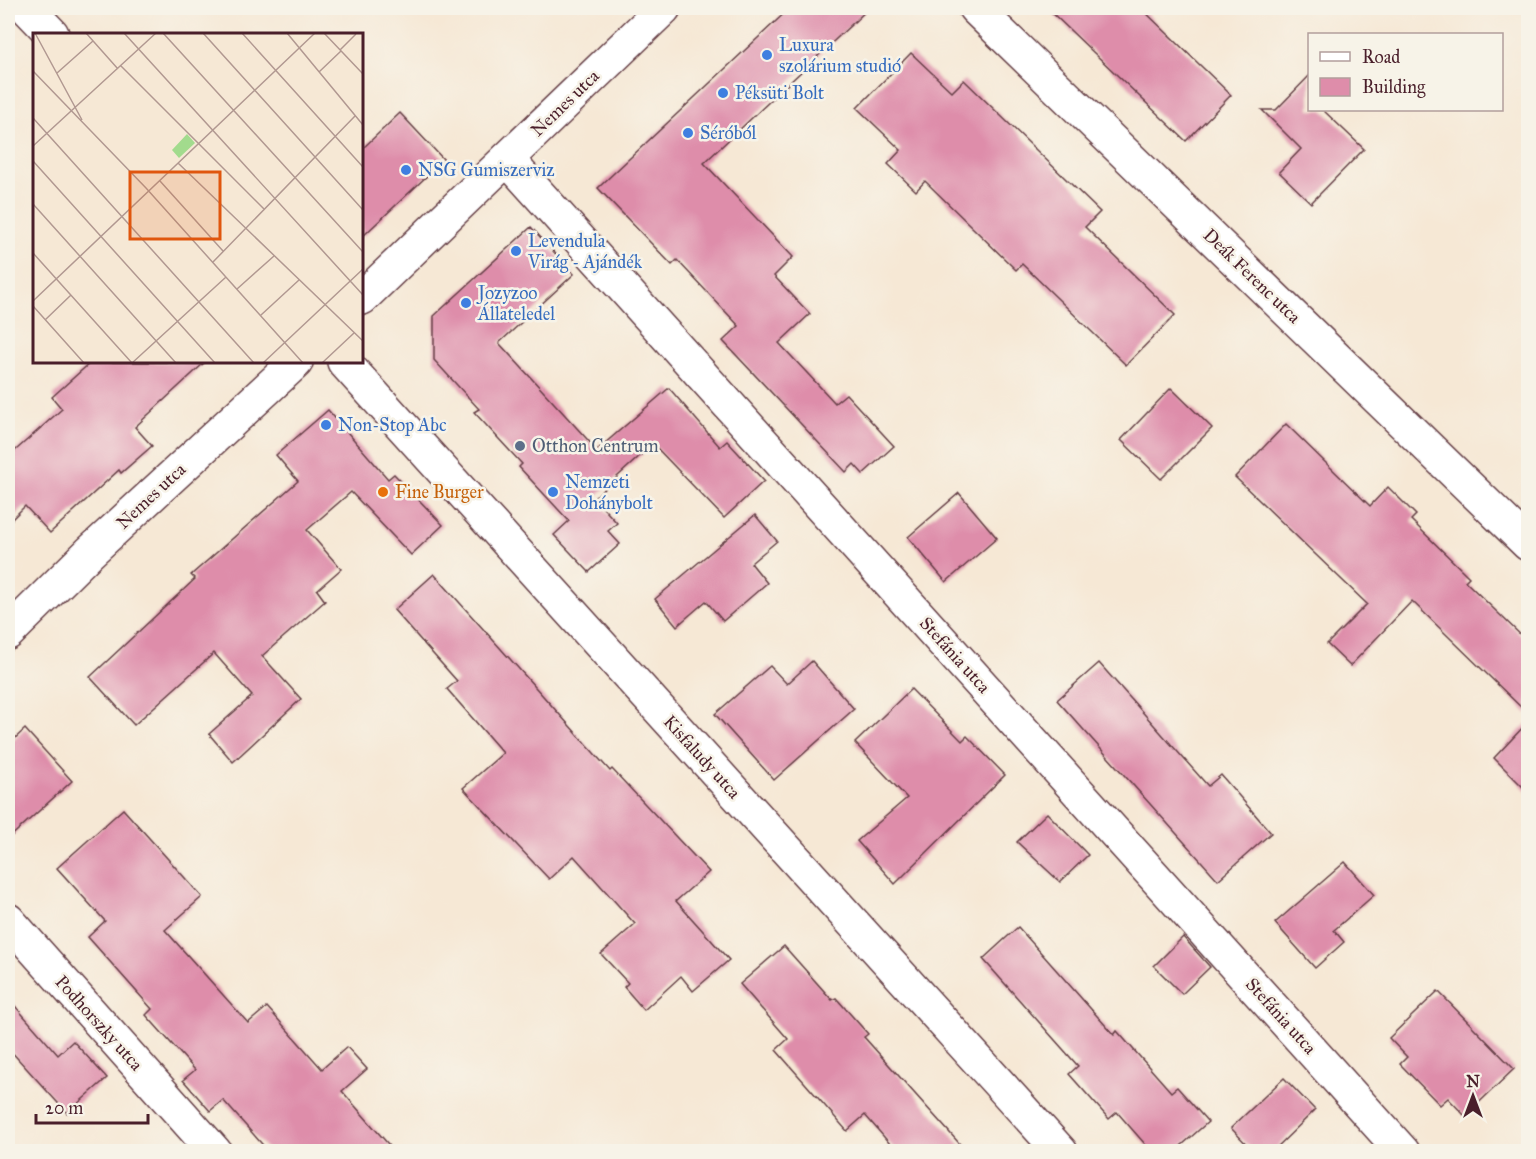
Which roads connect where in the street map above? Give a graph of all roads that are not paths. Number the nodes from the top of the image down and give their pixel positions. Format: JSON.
{"nodes":[{"id":1,"x":27,"y":8,"type":"edge"},
{"id":2,"x":664,"y":8,"type":"edge"},
{"id":3,"x":975,"y":8,"type":"edge"},
{"id":4,"x":51,"y":33,"type":"edge"},
{"id":5,"x":507,"y":159,"type":"junction"},
{"id":6,"x":363,"y":297,"type":"edge"},
{"id":7,"x":295,"y":363,"type":"edge"},
{"id":8,"x":345,"y":363,"type":"edge"},
{"id":9,"x":1528,"y":544,"type":"edge"},
{"id":10,"x":8,"y":633,"type":"edge"},
{"id":11,"x":8,"y":920,"type":"edge"},
{"id":12,"x":215,"y":1152,"type":"edge"},
{"id":13,"x":1060,"y":1152,"type":"edge"},
{"id":14,"x":1403,"y":1152,"type":"edge"}],
"edges":[{"from":1,"to":4,"type":"street"},
{"from":2,"to":5,"type":"street","name":"Nemes utca"},
{"from":3,"to":9,"type":"street","name":"Deák Ferenc utca"},
{"from":5,"to":6,"type":"street","name":"Nemes utca"},
{"from":5,"to":14,"type":"street","name":"Stefánia utca"},
{"from":7,"to":10,"type":"street","name":"Nemes utca"},
{"from":8,"to":13,"type":"street","name":"Kisfaludy utca"},
{"from":11,"to":12,"type":"street","name":"Podhorszky utca"}]}
